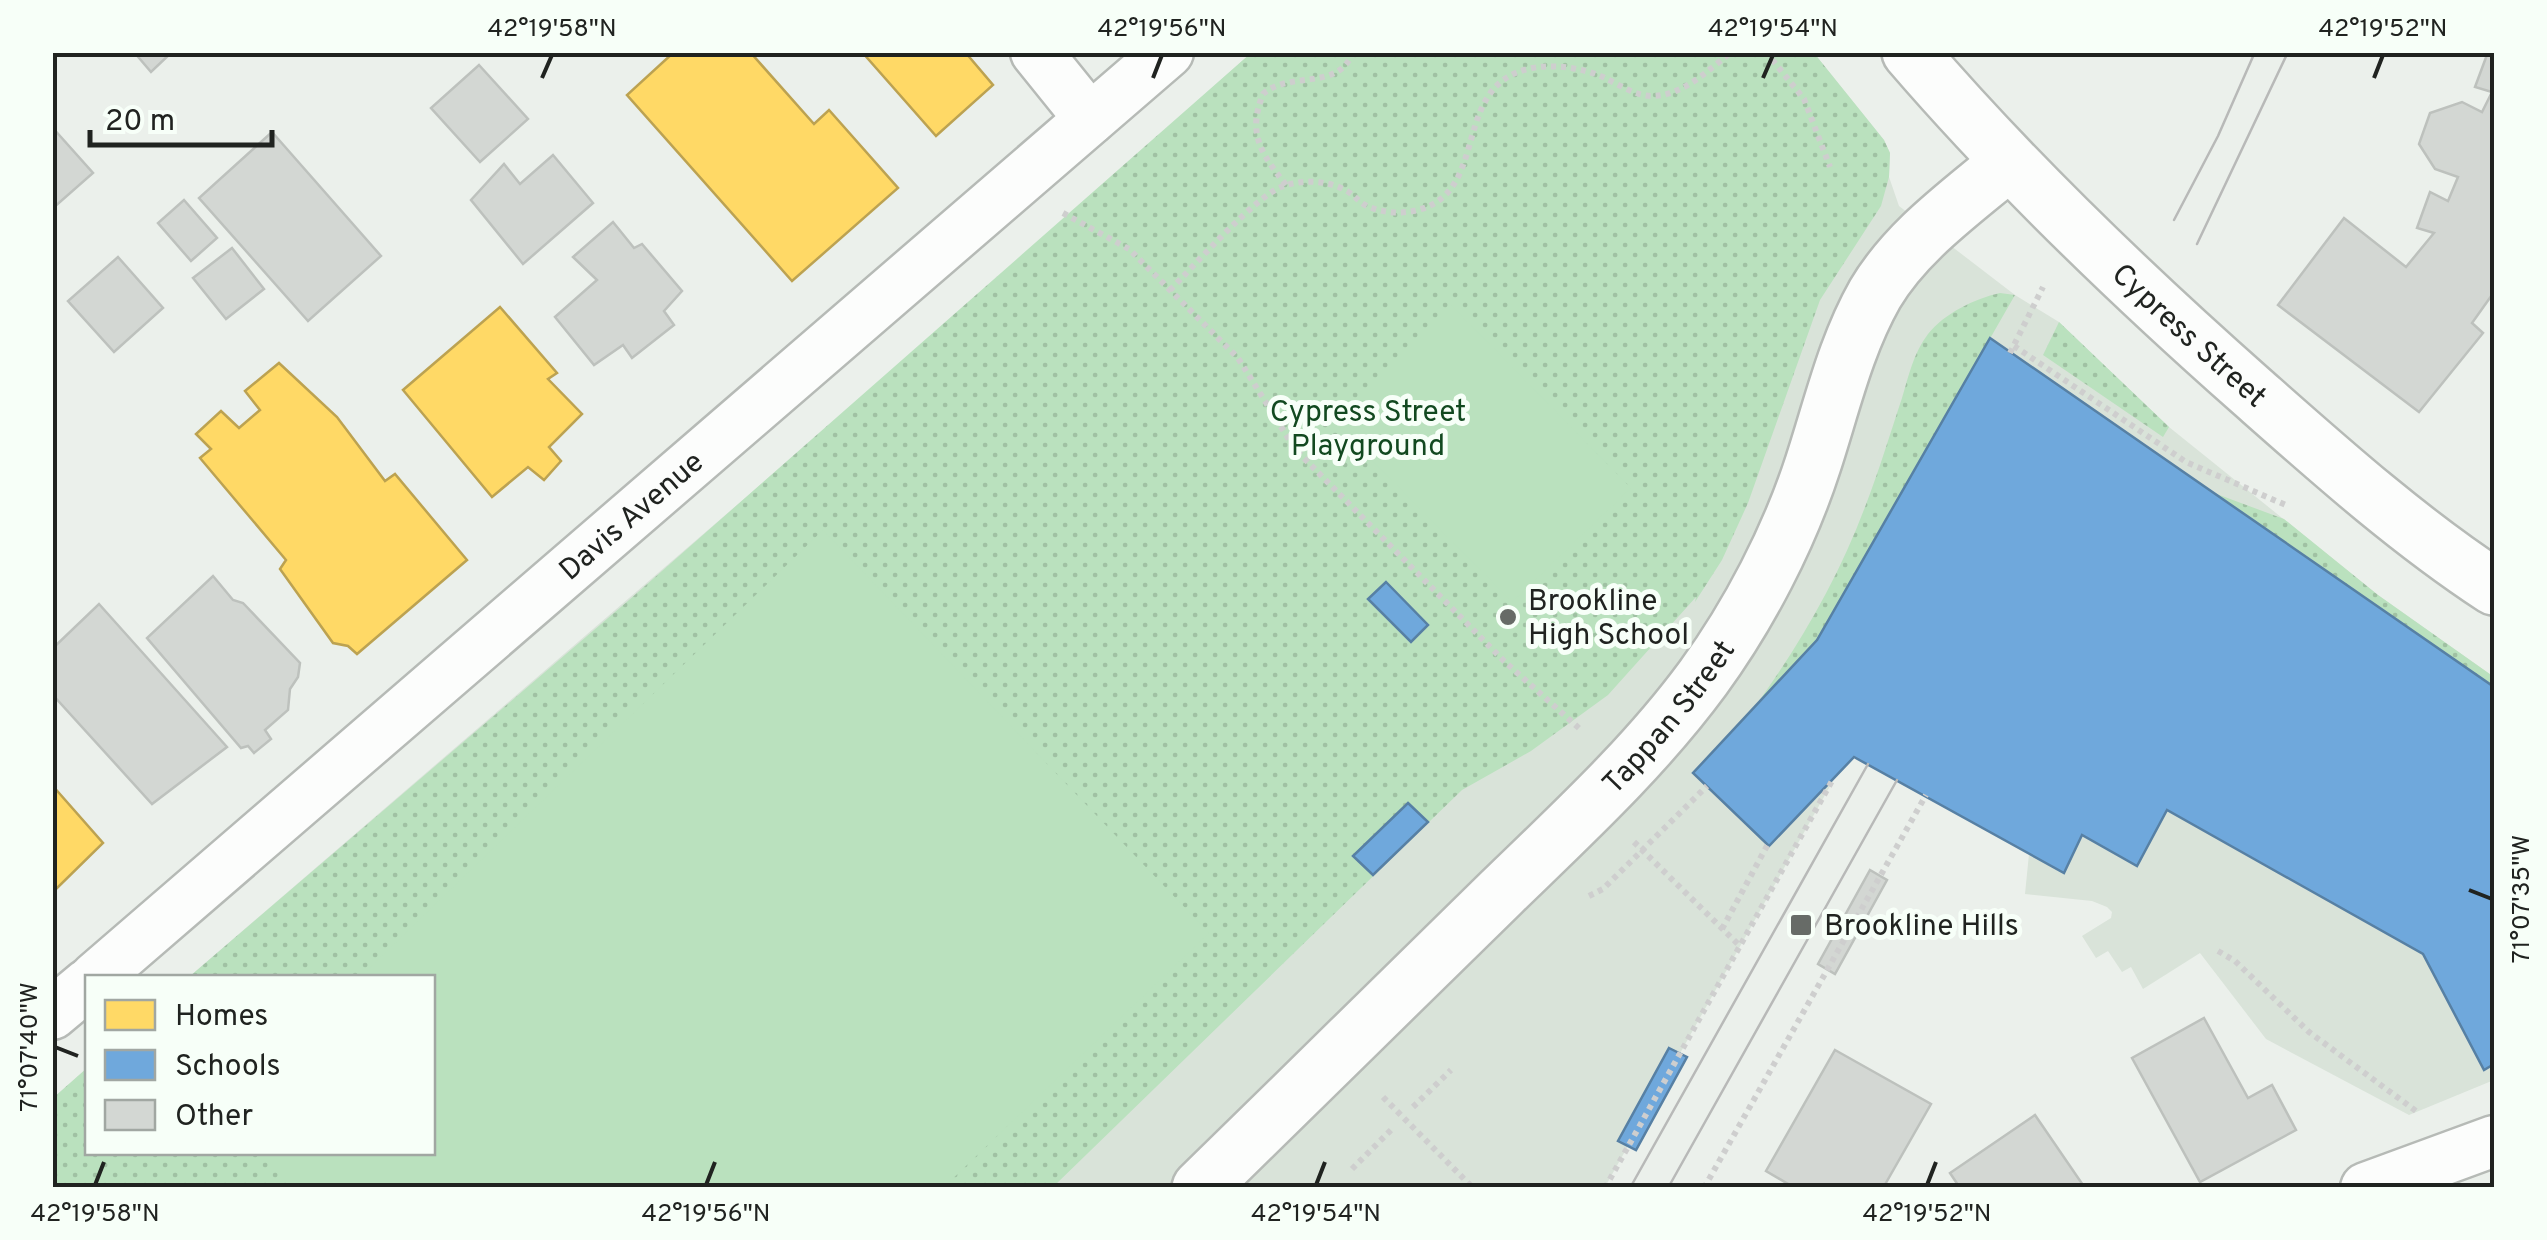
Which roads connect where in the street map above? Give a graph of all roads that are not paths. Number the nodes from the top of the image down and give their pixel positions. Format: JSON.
{"nodes":[{"id":1,"x":1036,"y":52,"type":"edge"},
{"id":2,"x":1168,"y":52,"type":"edge"},
{"id":3,"x":1910,"y":52,"type":"edge"},
{"id":4,"x":1090,"y":119,"type":"junction"},
{"id":5,"x":2009,"y":162,"type":"junction"},
{"id":6,"x":2494,"y":587,"type":"edge"},
{"id":7,"x":97,"y":975,"type":"edge"},
{"id":8,"x":85,"y":986,"type":"edge"},
{"id":9,"x":52,"y":1014,"type":"edge"},
{"id":10,"x":2494,"y":1141,"type":"edge"},
{"id":11,"x":1200,"y":1188,"type":"edge"},
{"id":12,"x":2366,"y":1188,"type":"edge"}],
"edges":[{"from":1,"to":4,"type":"street"},
{"from":2,"to":4,"type":"street","name":"Davis Avenue"},
{"from":3,"to":5,"type":"street","name":"Cypress Street"},
{"from":4,"to":7,"type":"street","name":"Davis Avenue"},
{"from":5,"to":6,"type":"street","name":"Cypress Street"},
{"from":5,"to":11,"type":"street","name":"Tappan Street"},
{"from":8,"to":9,"type":"street"},
{"from":10,"to":12,"type":"street"}]}
